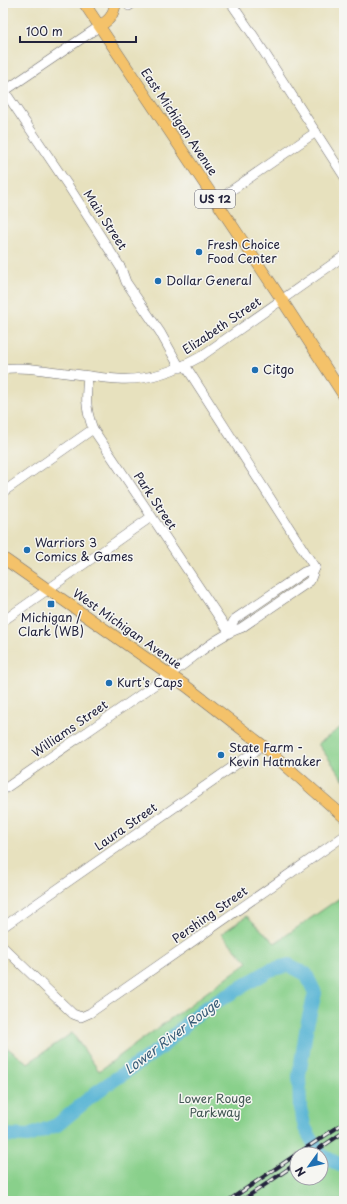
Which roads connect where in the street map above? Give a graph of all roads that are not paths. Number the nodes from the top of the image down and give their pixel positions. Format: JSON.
{"nodes":[{"id":1,"x":84,"y":3,"type":"edge"},
{"id":2,"x":116,"y":3,"type":"edge"},
{"id":3,"x":230,"y":3,"type":"edge"},
{"id":4,"x":100,"y":26,"type":"junction"},
{"id":5,"x":3,"y":91,"type":"edge"},
{"id":6,"x":316,"y":132,"type":"junction"},
{"id":7,"x":344,"y":176,"type":"edge"},
{"id":8,"x":230,"y":192,"type":"dead end"},
{"id":9,"x":344,"y":256,"type":"edge"},
{"id":10,"x":282,"y":300,"type":"junction"},
{"id":11,"x":182,"y":367,"type":"junction"},
{"id":12,"x":3,"y":369,"type":"edge"},
{"id":13,"x":88,"y":376,"type":"junction"},
{"id":14,"x":344,"y":396,"type":"edge"},
{"id":15,"x":93,"y":429,"type":"junction"},
{"id":16,"x":3,"y":492,"type":"edge"},
{"id":17,"x":151,"y":517,"type":"junction"},
{"id":18,"x":3,"y":558,"type":"edge"},
{"id":19,"x":315,"y":568,"type":"joint"},
{"id":20,"x":48,"y":590,"type":"junction"},
{"id":21,"x":3,"y":622,"type":"edge"},
{"id":22,"x":229,"y":632,"type":"junction"},
{"id":23,"x":170,"y":675,"type":"junction"},
{"id":24,"x":261,"y":744,"type":"junction"},
{"id":25,"x":3,"y":790,"type":"edge"},
{"id":26,"x":344,"y":817,"type":"edge"},
{"id":27,"x":344,"y":836,"type":"edge"},
{"id":28,"x":3,"y":927,"type":"edge"},
{"id":29,"x":3,"y":947,"type":"edge"}],
"edges":[{"from":1,"to":4,"type":"main road","name":"East Michigan Avenue","number":"US 12"},
{"from":2,"to":4,"type":"main road"},
{"from":3,"to":6,"type":"street"},
{"from":4,"to":5,"type":"street"},
{"from":4,"to":10,"type":"main road","name":"East Michigan Avenue","number":"US 12"},
{"from":5,"to":11,"type":"street","name":"Main Street"},
{"from":6,"to":7,"type":"street"},
{"from":6,"to":8,"type":"street"},
{"from":9,"to":10,"type":"street","name":"Elizabeth Street"},
{"from":10,"to":11,"type":"street","name":"Elizabeth Street"},
{"from":10,"to":14,"type":"main road","name":"East Michigan Avenue","number":"US 12"},
{"from":11,"to":13,"type":"street","name":"Elizabeth Street"},
{"from":11,"to":19,"type":"street","name":"Main Street"},
{"from":12,"to":13,"type":"street","name":"Elizabeth Street"},
{"from":13,"to":15,"type":"street","name":"Park Street"},
{"from":15,"to":16,"type":"street"},
{"from":15,"to":17,"type":"street","name":"Park Street"},
{"from":17,"to":20,"type":"street"},
{"from":17,"to":22,"type":"street","name":"Park Street"},
{"from":18,"to":20,"type":"main road","name":"West Michigan Avenue"},
{"from":19,"to":22,"type":"street","name":"Williams Street"},
{"from":20,"to":21,"type":"street"},
{"from":20,"to":23,"type":"main road","name":"West Michigan Avenue"},
{"from":22,"to":23,"type":"street","name":"Williams Street"},
{"from":23,"to":24,"type":"main road","name":"West Michigan Avenue"},
{"from":23,"to":25,"type":"street","name":"Williams Street"},
{"from":24,"to":26,"type":"main road","name":"West Michigan Avenue"},
{"from":24,"to":28,"type":"street","name":"Laura Street"},
{"from":27,"to":29,"type":"street","name":"Pershing Street"}]}
